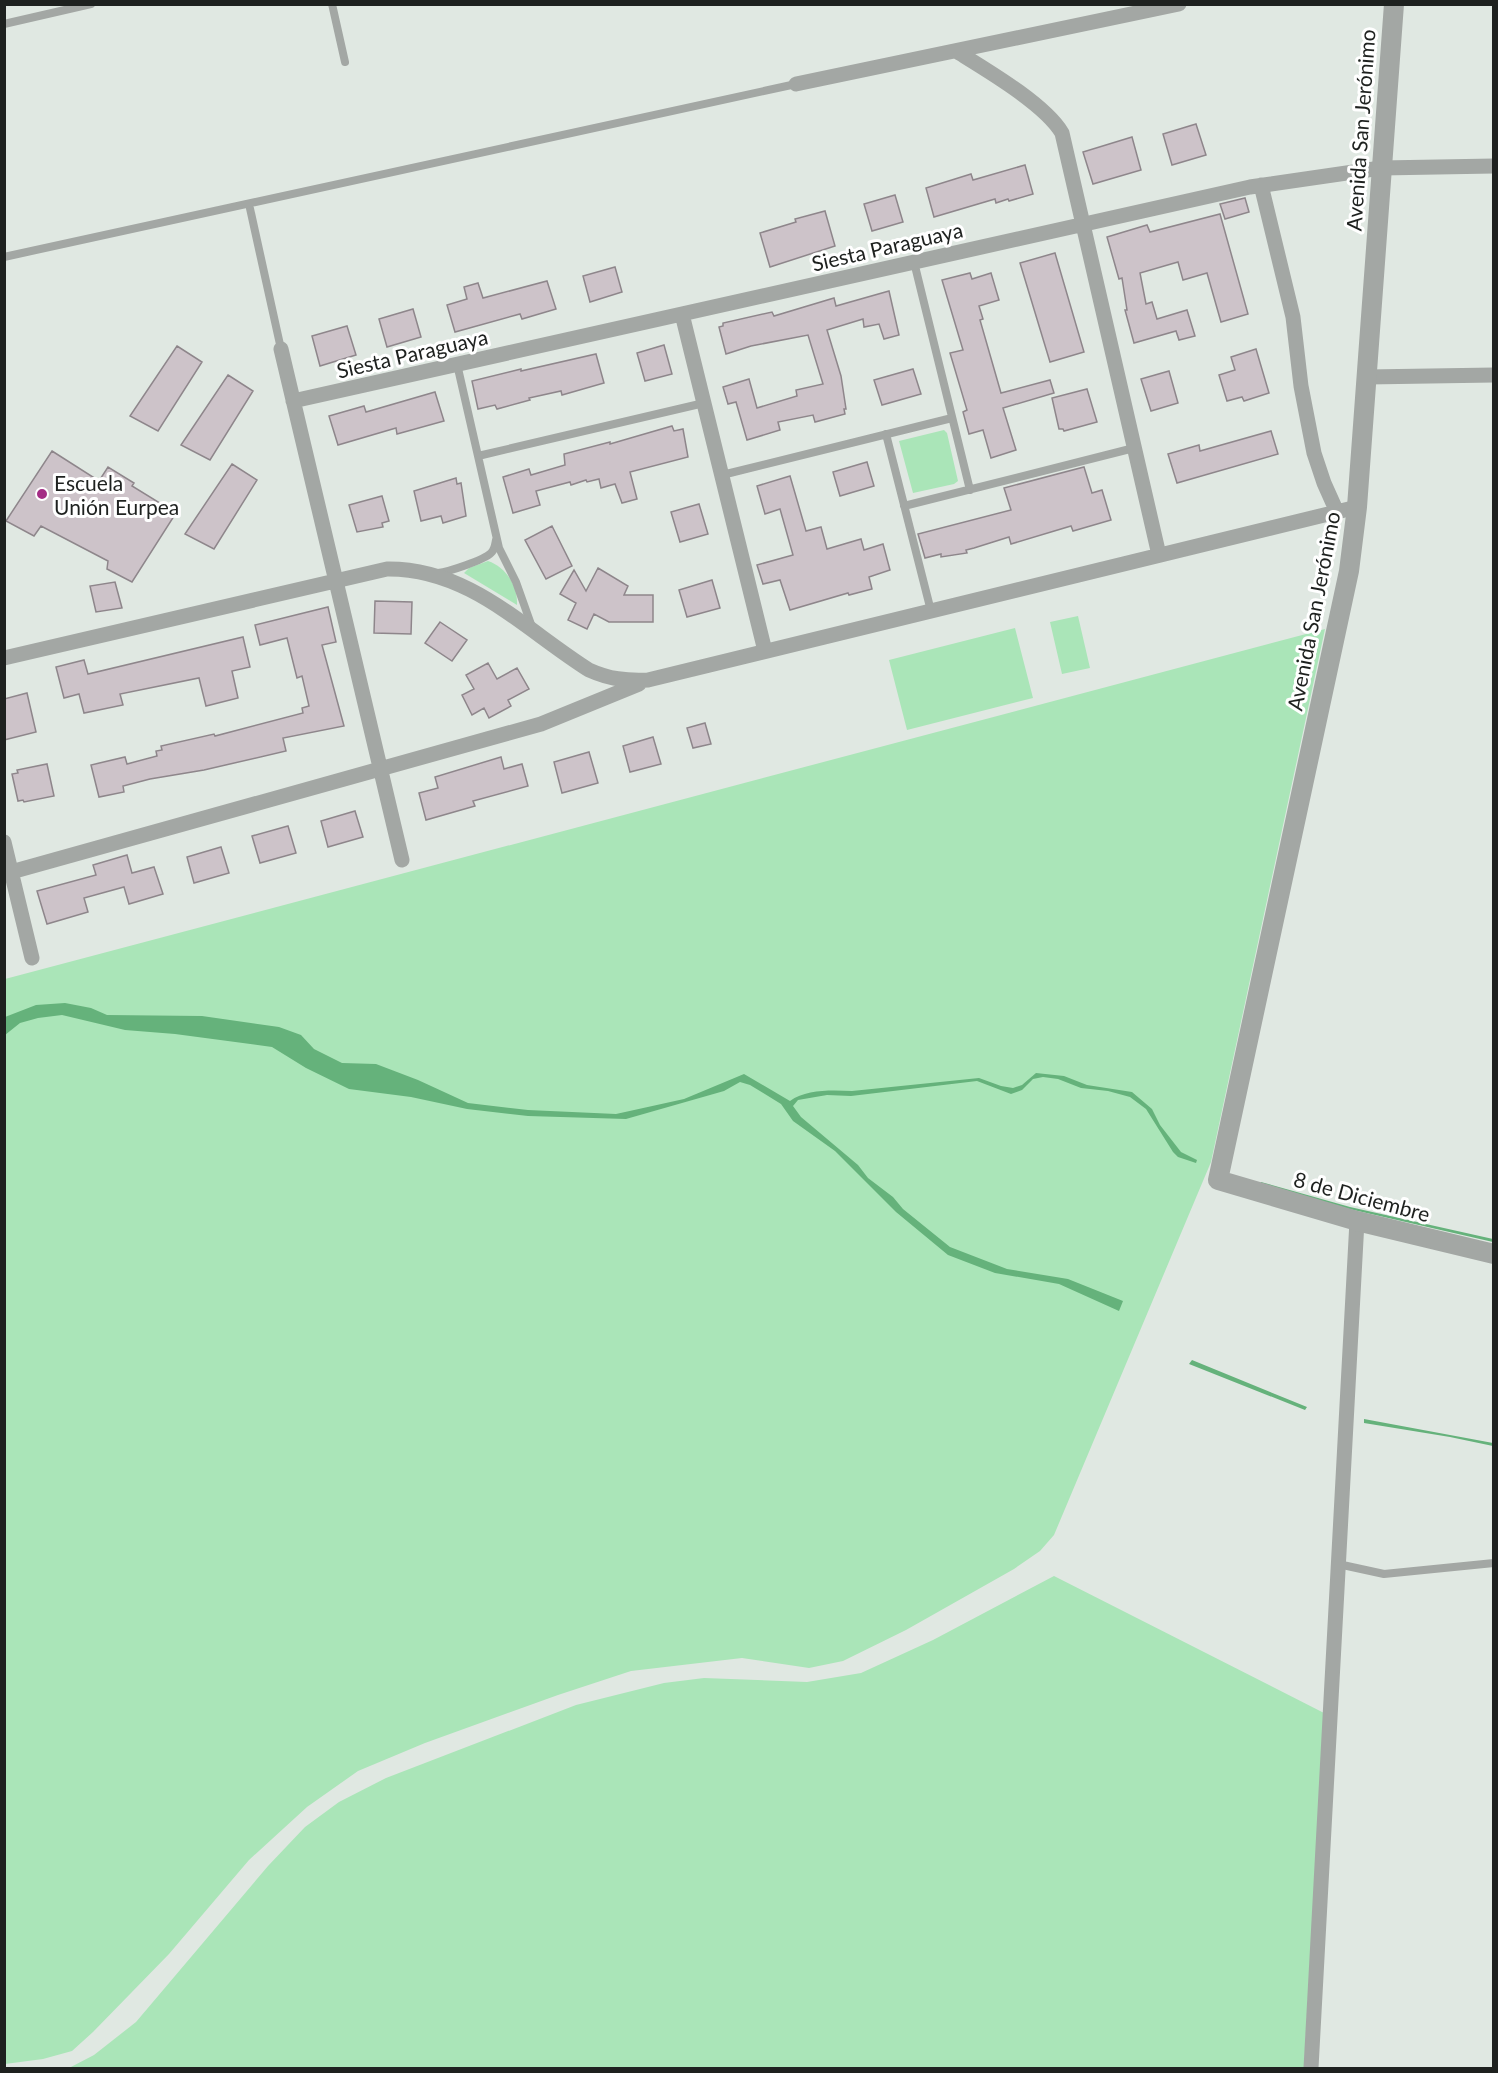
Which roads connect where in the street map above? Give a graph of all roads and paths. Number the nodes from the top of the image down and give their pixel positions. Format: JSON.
{"nodes":[{"id":1,"x":91,"y":4,"type":"edge"},
{"id":2,"x":332,"y":4,"type":"edge"},
{"id":3,"x":1179,"y":4,"type":"edge"},
{"id":4,"x":1394,"y":4,"type":"edge"},
{"id":5,"x":4,"y":24,"type":"edge"},
{"id":6,"x":956,"y":51,"type":"junction"},
{"id":7,"x":345,"y":62,"type":"dead end"},
{"id":8,"x":796,"y":84,"type":"joint"},
{"id":9,"x":1494,"y":166,"type":"edge"},
{"id":10,"x":1381,"y":168,"type":"junction"},
{"id":11,"x":1261,"y":184,"type":"junction"},
{"id":12,"x":249,"y":204,"type":"junction"},
{"id":13,"x":1083,"y":224,"type":"junction"},
{"id":14,"x":4,"y":257,"type":"edge"},
{"id":15,"x":914,"y":262,"type":"junction"},
{"id":16,"x":682,"y":314,"type":"junction"},
{"id":17,"x":281,"y":348,"type":"joint"},
{"id":18,"x":457,"y":364,"type":"junction"},
{"id":19,"x":1494,"y":375,"type":"edge"},
{"id":20,"x":1367,"y":377,"type":"junction"},
{"id":21,"x":293,"y":401,"type":"junction"},
{"id":22,"x":704,"y":402,"type":"junction"},
{"id":23,"x":952,"y":418,"type":"junction"},
{"id":24,"x":886,"y":434,"type":"junction"},
{"id":25,"x":1134,"y":448,"type":"junction"},
{"id":26,"x":478,"y":456,"type":"junction"},
{"id":27,"x":722,"y":475,"type":"junction"},
{"id":28,"x":970,"y":490,"type":"junction"},
{"id":29,"x":904,"y":506,"type":"junction"},
{"id":30,"x":1358,"y":507,"type":"junction"},
{"id":31,"x":1337,"y":512,"type":"junction"},
{"id":32,"x":496,"y":536,"type":"junction"},
{"id":33,"x":1160,"y":555,"type":"junction"},
{"id":34,"x":430,"y":573,"type":"junction"},
{"id":35,"x":336,"y":581,"type":"junction"},
{"id":36,"x":931,"y":611,"type":"junction"},
{"id":37,"x":534,"y":631,"type":"junction"},
{"id":38,"x":765,"y":651,"type":"junction"},
{"id":39,"x":4,"y":658,"type":"edge"},
{"id":40,"x":648,"y":680,"type":"junction"},
{"id":41,"x":381,"y":769,"type":"junction"},
{"id":42,"x":4,"y":842,"type":"edge"},
{"id":43,"x":402,"y":860,"type":"dead end"},
{"id":44,"x":8,"y":873,"type":"edge"},
{"id":45,"x":32,"y":958,"type":"dead end"},
{"id":46,"x":1218,"y":1180,"type":"joint"},
{"id":47,"x":1357,"y":1221,"type":"junction"},
{"id":48,"x":1494,"y":1254,"type":"edge"},
{"id":49,"x":1494,"y":1563,"type":"edge"},
{"id":50,"x":1338,"y":1564,"type":"junction"},
{"id":51,"x":1311,"y":2068,"type":"edge"}],
"edges":[{"from":1,"to":5,"type":"lane"},
{"from":2,"to":7,"type":"lane"},
{"from":3,"to":6,"type":"street"},
{"from":4,"to":10,"type":"street","name":"Avenida San Jerónimo"},
{"from":6,"to":8,"type":"street"},
{"from":6,"to":13,"type":"street"},
{"from":8,"to":12,"type":"lane"},
{"from":9,"to":10,"type":"street","name":"Siesta Paraguaya"},
{"from":10,"to":11,"type":"street","name":"Siesta Paraguaya"},
{"from":10,"to":20,"type":"street","name":"Avenida San Jerónimo"},
{"from":11,"to":13,"type":"street","name":"Siesta Paraguaya"},
{"from":11,"to":31,"type":"street"},
{"from":12,"to":14,"type":"lane"},
{"from":12,"to":17,"type":"lane"},
{"from":13,"to":15,"type":"street","name":"Siesta Paraguaya"},
{"from":13,"to":25,"type":"street"},
{"from":15,"to":16,"type":"street","name":"Siesta Paraguaya"},
{"from":15,"to":23,"type":"lane"},
{"from":16,"to":18,"type":"street","name":"Siesta Paraguaya"},
{"from":16,"to":22,"type":"street"},
{"from":17,"to":21,"type":"street"},
{"from":18,"to":21,"type":"street","name":"Siesta Paraguaya"},
{"from":18,"to":26,"type":"lane"},
{"from":19,"to":20,"type":"street"},
{"from":20,"to":30,"type":"street","name":"Avenida San Jerónimo"},
{"from":21,"to":35,"type":"street"},
{"from":22,"to":26,"type":"lane"},
{"from":22,"to":27,"type":"street"},
{"from":23,"to":24,"type":"lane"},
{"from":23,"to":28,"type":"lane"},
{"from":24,"to":27,"type":"lane"},
{"from":24,"to":29,"type":"lane"},
{"from":25,"to":28,"type":"lane"},
{"from":25,"to":33,"type":"street"},
{"from":26,"to":32,"type":"lane"},
{"from":27,"to":38,"type":"street"},
{"from":28,"to":29,"type":"lane"},
{"from":29,"to":36,"type":"lane"},
{"from":30,"to":31,"type":"street"},
{"from":30,"to":46,"type":"street","name":"Avenida San Jerónimo"},
{"from":31,"to":33,"type":"street"},
{"from":32,"to":34,"type":"lane"},
{"from":32,"to":37,"type":"lane"},
{"from":33,"to":36,"type":"street"},
{"from":34,"to":35,"type":"street"},
{"from":34,"to":37,"type":"street"},
{"from":35,"to":39,"type":"street"},
{"from":35,"to":41,"type":"street"},
{"from":36,"to":38,"type":"street"},
{"from":37,"to":40,"type":"street"},
{"from":38,"to":40,"type":"street"},
{"from":40,"to":41,"type":"street"},
{"from":41,"to":43,"type":"street"},
{"from":41,"to":44,"type":"street"},
{"from":42,"to":44,"type":"street"},
{"from":44,"to":45,"type":"street"},
{"from":46,"to":47,"type":"street","name":"8 de Diciembre"},
{"from":47,"to":48,"type":"street","name":"8 de Diciembre"},
{"from":47,"to":50,"type":"street"},
{"from":49,"to":50,"type":"lane"},
{"from":50,"to":51,"type":"street"}]}
